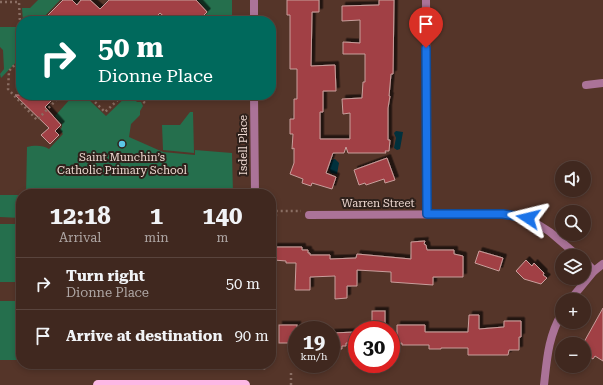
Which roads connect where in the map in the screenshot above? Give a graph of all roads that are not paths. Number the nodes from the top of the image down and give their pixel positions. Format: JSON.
{"nodes":[{"id":1,"x":254,"y":0,"type":"edge"},
{"id":2,"x":426,"y":0,"type":"edge"},
{"id":3,"x":254,"y":16,"type":"edge"},
{"id":4,"x":603,"y":83,"type":"edge"},
{"id":5,"x":586,"y":85,"type":"dead end"},
{"id":6,"x":254,"y":100,"type":"edge"},
{"id":7,"x":255,"y":189,"type":"edge"},
{"id":8,"x":427,"y":214,"type":"junction"},
{"id":9,"x":309,"y":215,"type":"road end"},
{"id":10,"x":570,"y":249,"type":"edge"},
{"id":11,"x":603,"y":264,"type":"edge"},
{"id":12,"x":591,"y":268,"type":"edge"},
{"id":13,"x":594,"y":271,"type":"junction"},
{"id":14,"x":576,"y":293,"type":"edge"},
{"id":15,"x":555,"y":326,"type":"edge"},
{"id":16,"x":98,"y":385,"type":"edge"},
{"id":17,"x":245,"y":385,"type":"edge"},
{"id":18,"x":544,"y":385,"type":"edge"}],
"edges":[{"from":1,"to":3,"type":"street"},
{"from":2,"to":8,"type":"street"},
{"from":4,"to":5,"type":"street"},
{"from":6,"to":7,"type":"street","name":"Isdell Place"},
{"from":8,"to":9,"type":"street","name":"Warren Street"},
{"from":8,"to":10,"type":"street","name":"Warren Street"},
{"from":11,"to":13,"type":"street"},
{"from":12,"to":13,"type":"street"},
{"from":13,"to":14,"type":"street"},
{"from":15,"to":18,"type":"street"},
{"from":16,"to":17,"type":"main road"}]}
